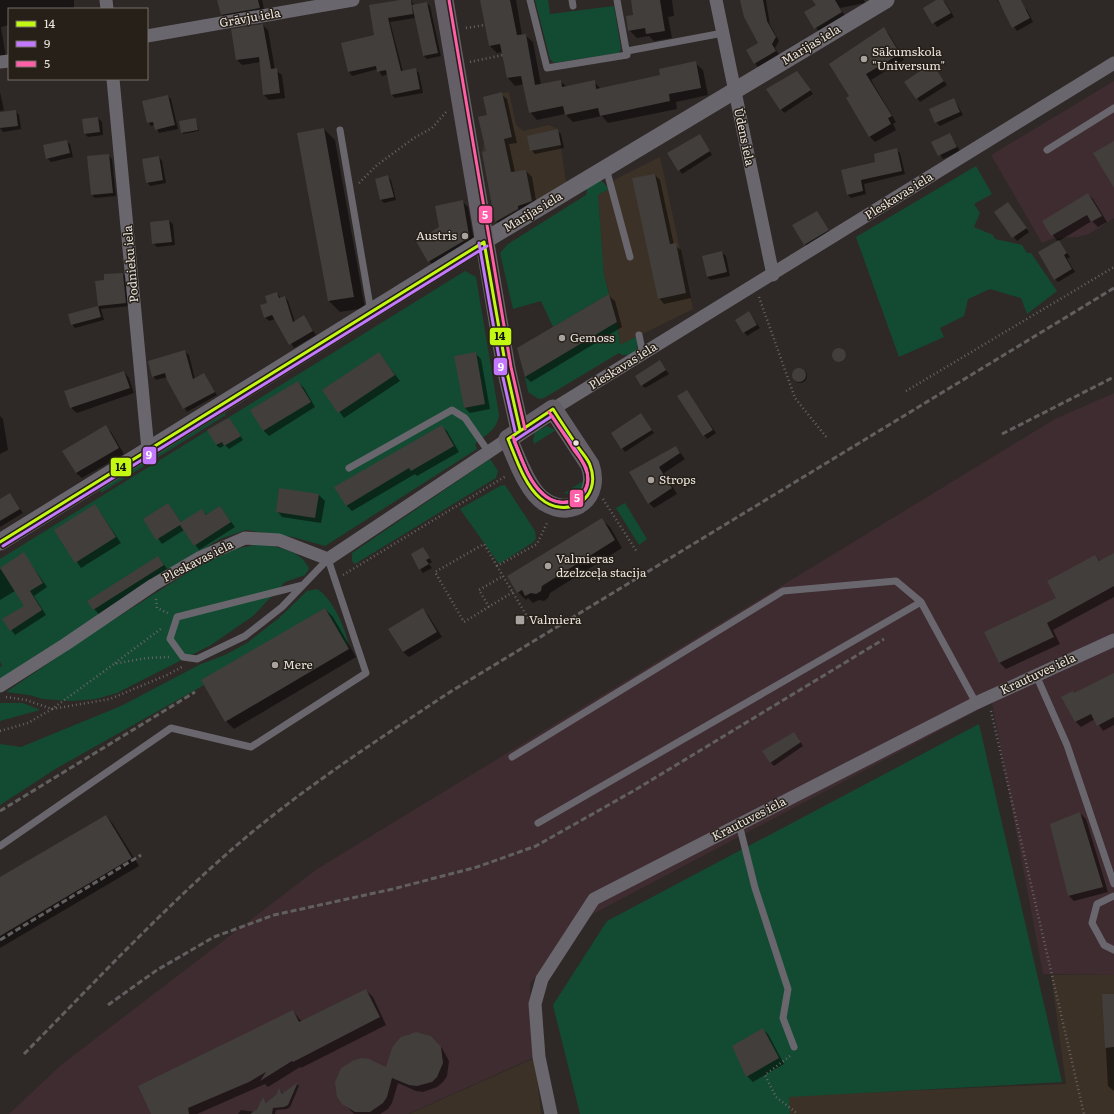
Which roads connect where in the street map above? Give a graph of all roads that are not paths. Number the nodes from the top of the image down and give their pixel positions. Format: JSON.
{"nodes":[{"id":1,"x":353,"y":0,"type":"edge"},
{"id":2,"x":444,"y":0,"type":"edge"},
{"id":3,"x":530,"y":0,"type":"edge"},
{"id":4,"x":617,"y":0,"type":"edge"},
{"id":5,"x":716,"y":0,"type":"edge"},
{"id":6,"x":886,"y":0,"type":"edge"},
{"id":7,"x":723,"y":33,"type":"junction"},
{"id":8,"x":148,"y":36,"type":"edge"},
{"id":9,"x":627,"y":51,"type":"junction"},
{"id":10,"x":1114,"y":63,"type":"edge"},
{"id":11,"x":113,"y":80,"type":"edge"},
{"id":12,"x":734,"y":90,"type":"junction"},
{"id":13,"x":1114,"y":108,"type":"edge"},
{"id":14,"x":340,"y":130,"type":"dead end"},
{"id":15,"x":1047,"y":150,"type":"dead end"},
{"id":16,"x":606,"y":168,"type":"junction"},
{"id":17,"x":484,"y":242,"type":"junction"},
{"id":18,"x":630,"y":257,"type":"dead end"},
{"id":19,"x":773,"y":275,"type":"junction"},
{"id":20,"x":371,"y":312,"type":"junction"},
{"id":21,"x":639,"y":336,"type":"dead end"},
{"id":22,"x":643,"y":354,"type":"junction"},
{"id":23,"x":553,"y":409,"type":"junction"},
{"id":24,"x":514,"y":434,"type":"junction"},
{"id":25,"x":148,"y":450,"type":"junction"},
{"id":26,"x":488,"y":452,"type":"junction"},
{"id":27,"x":349,"y":468,"type":"dead end"},
{"id":28,"x":0,"y":542,"type":"edge"},
{"id":29,"x":328,"y":559,"type":"junction"},
{"id":30,"x":303,"y":585,"type":"junction"},
{"id":31,"x":921,"y":602,"type":"junction"},
{"id":32,"x":1114,"y":640,"type":"edge"},
{"id":33,"x":1036,"y":675,"type":"junction"},
{"id":34,"x":0,"y":686,"type":"edge"},
{"id":35,"x":982,"y":700,"type":"junction"},
{"id":36,"x":512,"y":757,"type":"dead end"},
{"id":37,"x":538,"y":823,"type":"dead end"},
{"id":38,"x":739,"y":824,"type":"junction"},
{"id":39,"x":0,"y":846,"type":"edge"},
{"id":40,"x":1114,"y":884,"type":"edge"},
{"id":41,"x":1114,"y":896,"type":"edge"},
{"id":42,"x":1114,"y":950,"type":"edge"},
{"id":43,"x":794,"y":1047,"type":"road end"},
{"id":44,"x":551,"y":1114,"type":"edge"}],
"edges":[{"from":1,"to":8,"type":"street","name":"Grāvju iela"},
{"from":2,"to":17,"type":"main road"},
{"from":3,"to":9,"type":"lane"},
{"from":4,"to":9,"type":"lane"},
{"from":5,"to":7,"type":"street","name":"Ūdens iela"},
{"from":6,"to":12,"type":"street","name":"Marijas iela"},
{"from":7,"to":9,"type":"lane"},
{"from":7,"to":12,"type":"street","name":"Ūdens iela"},
{"from":10,"to":19,"type":"street","name":"Pleskavas iela"},
{"from":11,"to":25,"type":"street","name":"Podnieku iela"},
{"from":12,"to":16,"type":"street","name":"Marijas iela"},
{"from":12,"to":19,"type":"street","name":"Ūdens iela"},
{"from":13,"to":15,"type":"lane"},
{"from":14,"to":20,"type":"lane"},
{"from":16,"to":17,"type":"street","name":"Marijas iela"},
{"from":16,"to":18,"type":"lane"},
{"from":17,"to":20,"type":"street","name":"Marijas iela"},
{"from":17,"to":24,"type":"main road"},
{"from":19,"to":22,"type":"street","name":"Pleskavas iela"},
{"from":20,"to":25,"type":"street","name":"Marijas iela"},
{"from":21,"to":22,"type":"lane"},
{"from":22,"to":23,"type":"street","name":"Pleskavas iela"},
{"from":23,"to":24,"type":"main road","name":"Pleskavas iela"},
{"from":23,"to":24,"type":"main road"},
{"from":24,"to":26,"type":"street","name":"Pleskavas iela"},
{"from":25,"to":28,"type":"street","name":"Marijas iela"},
{"from":26,"to":27,"type":"lane"},
{"from":26,"to":29,"type":"street","name":"Pleskavas iela"},
{"from":29,"to":30,"type":"lane"},
{"from":29,"to":34,"type":"street","name":"Pleskavas iela"},
{"from":29,"to":39,"type":"lane"},
{"from":30,"to":30,"type":"lane"},
{"from":31,"to":35,"type":"lane"},
{"from":31,"to":36,"type":"lane"},
{"from":31,"to":37,"type":"lane"},
{"from":32,"to":33,"type":"street","name":"Krautuves iela"},
{"from":33,"to":35,"type":"street","name":"Krautuves iela"},
{"from":33,"to":40,"type":"lane"},
{"from":35,"to":38,"type":"street","name":"Krautuves iela"},
{"from":38,"to":43,"type":"lane"},
{"from":38,"to":44,"type":"street","name":"Krautuves iela"},
{"from":41,"to":42,"type":"lane"}]}
